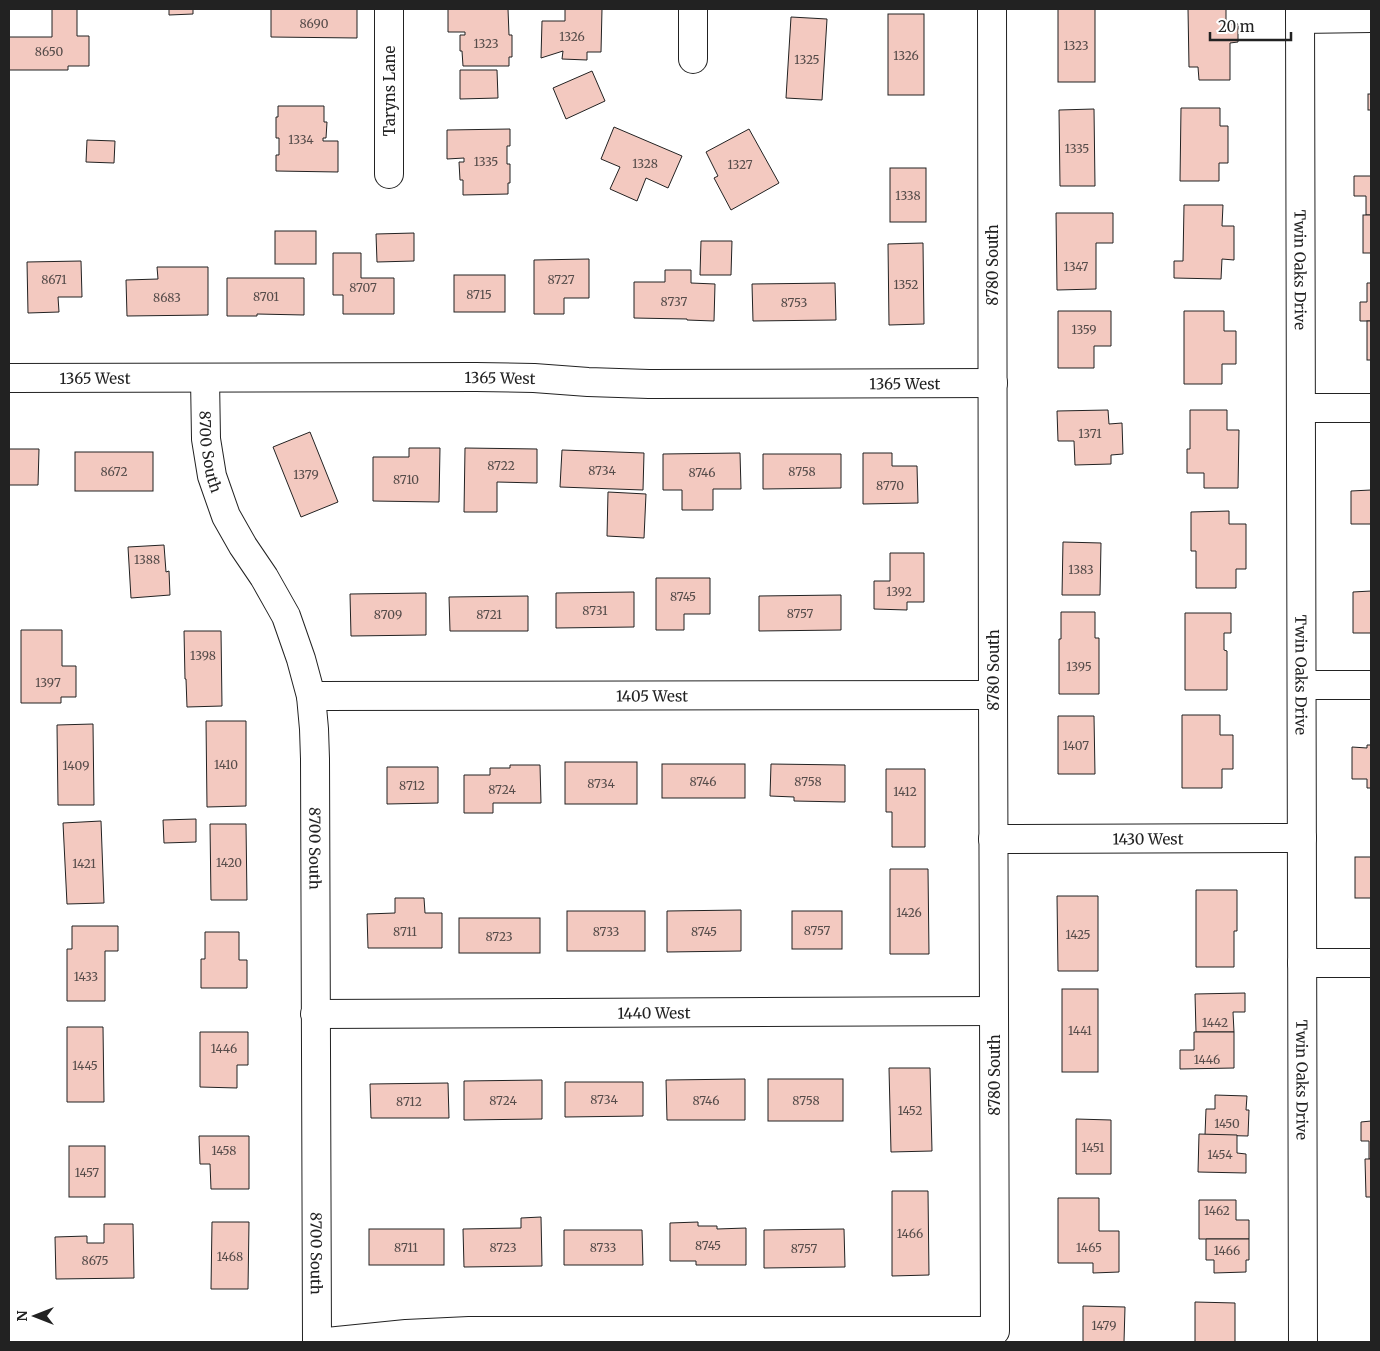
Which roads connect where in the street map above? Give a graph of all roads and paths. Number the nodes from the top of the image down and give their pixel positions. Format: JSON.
{"nodes":[{"id":1,"x":388,"y":9,"type":"edge"},
{"id":2,"x":693,"y":9,"type":"edge"},
{"id":3,"x":992,"y":9,"type":"edge"},
{"id":4,"x":1300,"y":14,"type":"edge"},
{"id":5,"x":1371,"y":18,"type":"edge"},
{"id":6,"x":693,"y":59,"type":"dead end"},
{"id":7,"x":389,"y":174,"type":"dead end"},
{"id":8,"x":9,"y":378,"type":"edge"},
{"id":9,"x":205,"y":378,"type":"junction"},
{"id":10,"x":992,"y":383,"type":"junction"},
{"id":11,"x":1301,"y":408,"type":"junction"},
{"id":12,"x":1371,"y":408,"type":"edge"},
{"id":13,"x":1302,"y":685,"type":"junction"},
{"id":14,"x":1371,"y":685,"type":"edge"},
{"id":15,"x":992,"y":695,"type":"junction"},
{"id":16,"x":311,"y":696,"type":"junction"},
{"id":17,"x":1302,"y":838,"type":"junction"},
{"id":18,"x":993,"y":839,"type":"junction"},
{"id":19,"x":1302,"y":963,"type":"junction"},
{"id":20,"x":1371,"y":963,"type":"edge"},
{"id":21,"x":993,"y":1011,"type":"junction"},
{"id":22,"x":315,"y":1014,"type":"junction"},
{"id":23,"x":712,"y":1337,"type":"edge"},
{"id":24,"x":317,"y":1342,"type":"edge"},
{"id":25,"x":327,"y":1342,"type":"edge"},
{"id":26,"x":1303,"y":1342,"type":"edge"}],
"edges":[{"from":1,"to":7,"type":"street","name":"Taryns Lane"},
{"from":2,"to":6,"type":"street"},
{"from":3,"to":10,"type":"street","name":"8780 South"},
{"from":4,"to":5,"type":"street"},
{"from":4,"to":11,"type":"street","name":"Twin Oaks Drive"},
{"from":8,"to":9,"type":"street","name":"1365 West"},
{"from":9,"to":10,"type":"street","name":"1365 West"},
{"from":9,"to":16,"type":"street","name":"8700 South"},
{"from":10,"to":15,"type":"street","name":"8780 South"},
{"from":11,"to":12,"type":"street"},
{"from":11,"to":13,"type":"street","name":"Twin Oaks Drive"},
{"from":13,"to":14,"type":"street"},
{"from":13,"to":17,"type":"street","name":"Twin Oaks Drive"},
{"from":15,"to":16,"type":"street","name":"1405 West"},
{"from":15,"to":18,"type":"street","name":"8780 South"},
{"from":16,"to":22,"type":"street","name":"8700 South"},
{"from":17,"to":18,"type":"street","name":"1430 West"},
{"from":17,"to":19,"type":"street","name":"Twin Oaks Drive"},
{"from":18,"to":21,"type":"street","name":"8780 South"},
{"from":19,"to":20,"type":"street"},
{"from":19,"to":26,"type":"street","name":"Twin Oaks Drive"},
{"from":21,"to":22,"type":"street","name":"1440 West"},
{"from":21,"to":23,"type":"street","name":"8780 South"},
{"from":22,"to":24,"type":"street","name":"8700 South"},
{"from":23,"to":25,"type":"street"}]}
